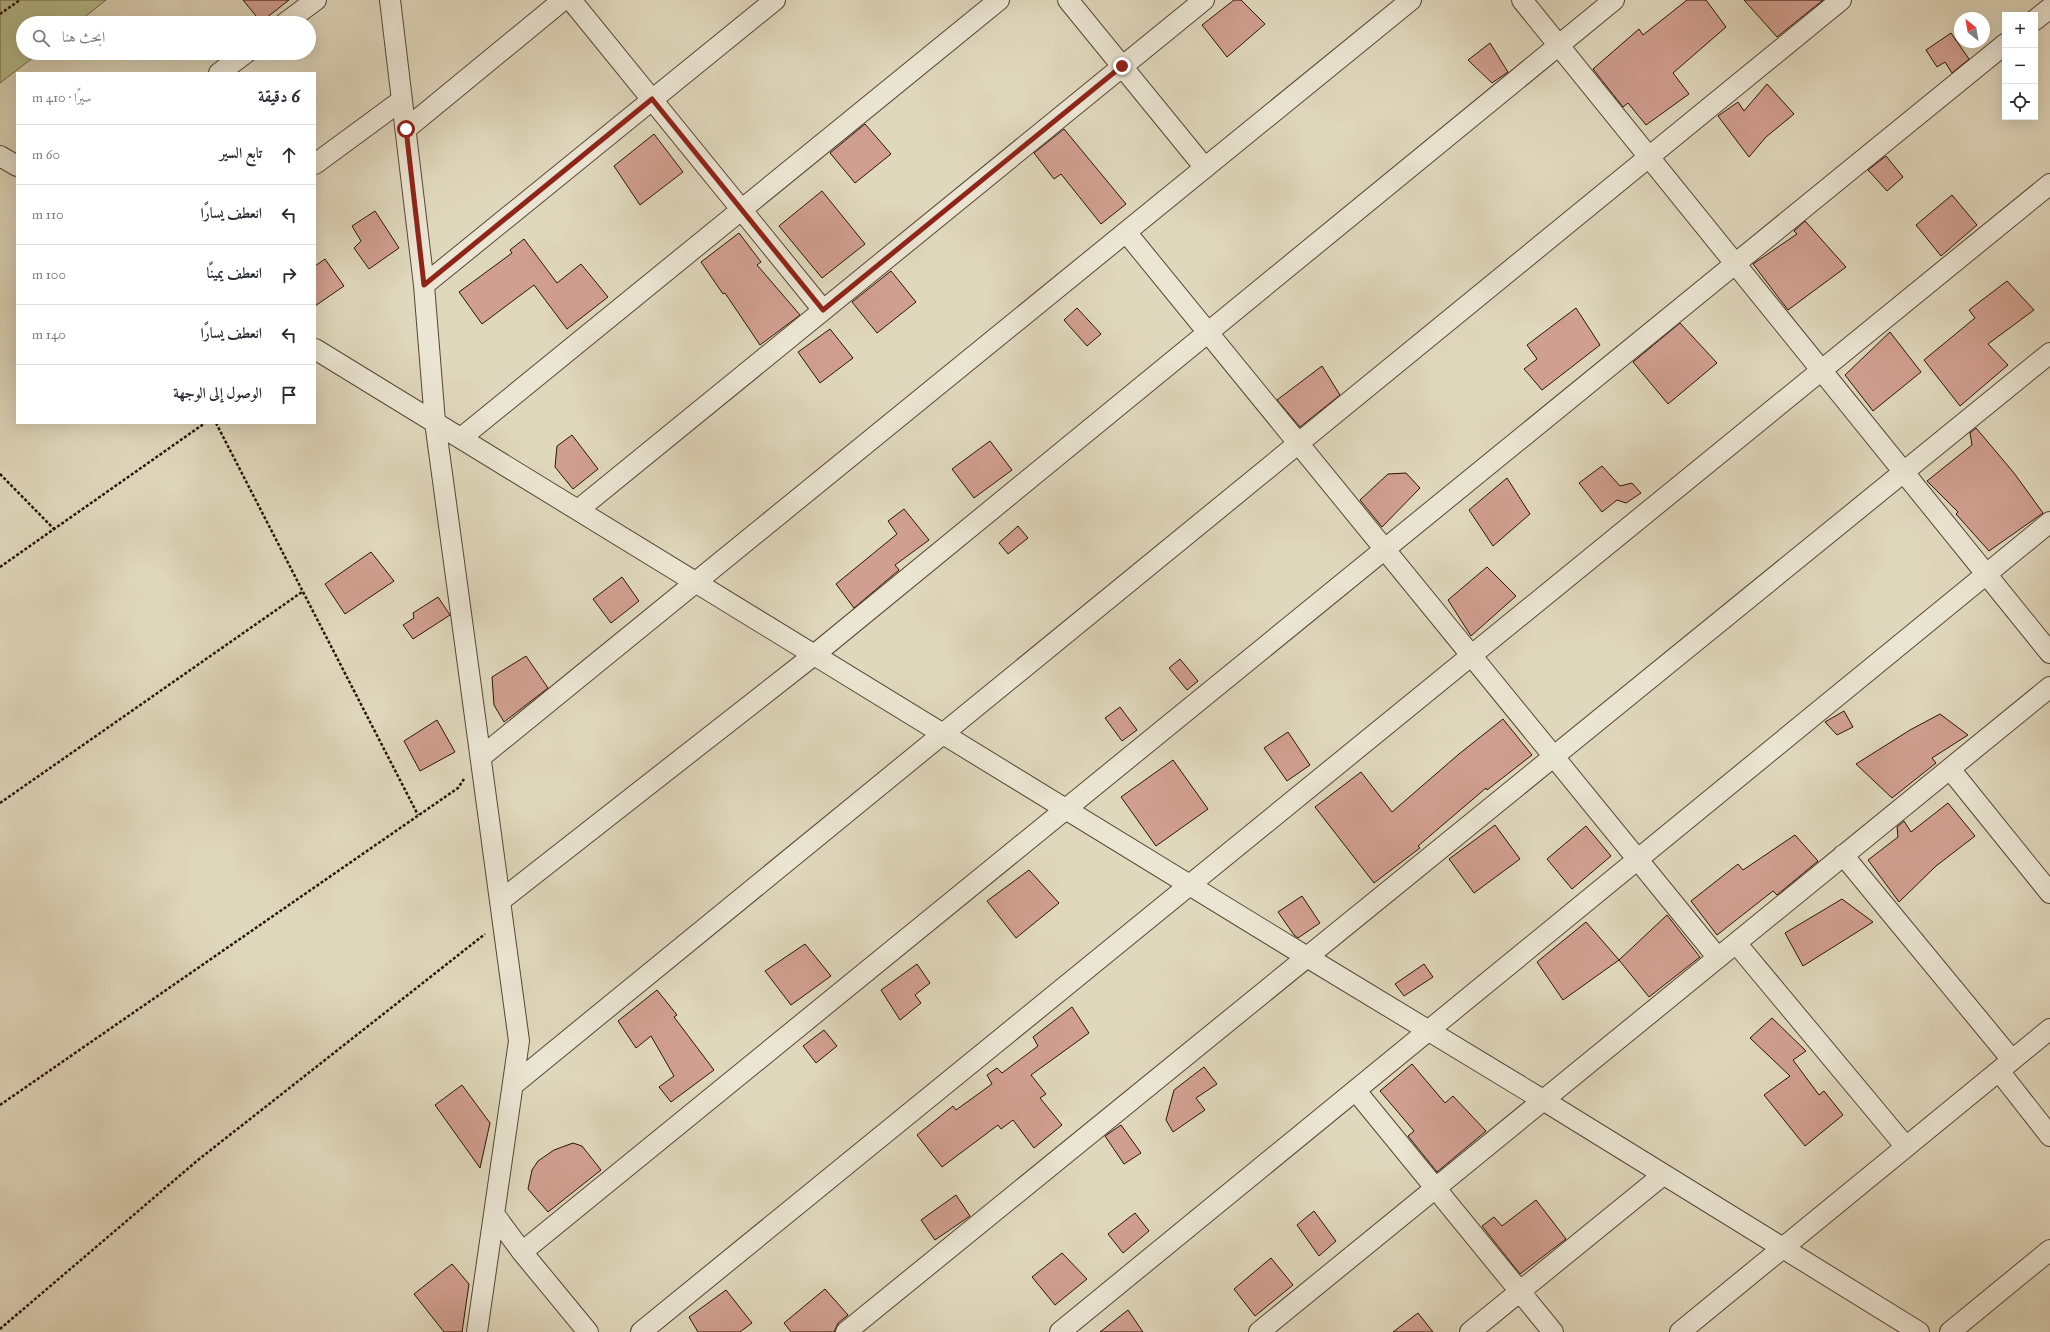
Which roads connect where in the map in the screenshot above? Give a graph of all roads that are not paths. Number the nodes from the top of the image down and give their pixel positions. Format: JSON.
{"nodes":[{"id":1,"x":316,"y":0,"type":"edge"},
{"id":2,"x":390,"y":0,"type":"edge"},
{"id":3,"x":563,"y":0,"type":"edge"},
{"id":4,"x":571,"y":0,"type":"edge"},
{"id":5,"x":775,"y":0,"type":"edge"},
{"id":6,"x":999,"y":0,"type":"edge"},
{"id":7,"x":1068,"y":0,"type":"edge"},
{"id":8,"x":1204,"y":0,"type":"edge"},
{"id":9,"x":1411,"y":0,"type":"edge"},
{"id":10,"x":1522,"y":0,"type":"edge"},
{"id":11,"x":1614,"y":0,"type":"edge"},
{"id":12,"x":1841,"y":0,"type":"edge"},
{"id":13,"x":2050,"y":8,"type":"edge"},
{"id":14,"x":294,"y":16,"type":"edge"},
{"id":15,"x":2038,"y":18,"type":"edge"},
{"id":16,"x":1558,"y":46,"type":"junction"},
{"id":17,"x":2002,"y":46,"type":"edge"},
{"id":18,"x":237,"y":60,"type":"edge"},
{"id":19,"x":1122,"y":66,"type":"junction"},
{"id":20,"x":220,"y":72,"type":"edge"},
{"id":21,"x":652,"y":99,"type":"junction"},
{"id":22,"x":402,"y":100,"type":"junction"},
{"id":23,"x":406,"y":129,"type":"junction"},
{"id":24,"x":0,"y":156,"type":"edge"},
{"id":25,"x":1648,"y":157,"type":"junction"},
{"id":26,"x":316,"y":163,"type":"edge"},
{"id":27,"x":16,"y":165,"type":"edge"},
{"id":28,"x":1205,"y":168,"type":"junction"},
{"id":29,"x":2050,"y":184,"type":"edge"},
{"id":30,"x":742,"y":210,"type":"junction"},
{"id":31,"x":1126,"y":232,"type":"junction"},
{"id":32,"x":1735,"y":264,"type":"junction"},
{"id":33,"x":424,"y":285,"type":"junction"},
{"id":34,"x":823,"y":310,"type":"junction"},
{"id":35,"x":1208,"y":332,"type":"junction"},
{"id":36,"x":316,"y":350,"type":"edge"},
{"id":37,"x":2050,"y":353,"type":"edge"},
{"id":38,"x":1821,"y":370,"type":"junction"},
{"id":39,"x":435,"y":422,"type":"junction"},
{"id":40,"x":461,"y":438,"type":"junction"},
{"id":41,"x":1298,"y":443,"type":"junction"},
{"id":42,"x":1904,"y":472,"type":"junction"},
{"id":43,"x":578,"y":510,"type":"junction"},
{"id":44,"x":2050,"y":522,"type":"edge"},
{"id":45,"x":1385,"y":550,"type":"junction"},
{"id":46,"x":1987,"y":574,"type":"junction"},
{"id":47,"x":696,"y":582,"type":"junction"},
{"id":48,"x":2050,"y":653,"type":"edge"},
{"id":49,"x":814,"y":655,"type":"junction"},
{"id":50,"x":1471,"y":656,"type":"junction"},
{"id":51,"x":2050,"y":687,"type":"edge"},
{"id":52,"x":942,"y":733,"type":"junction"},
{"id":53,"x":1554,"y":756,"type":"junction"},
{"id":54,"x":481,"y":757,"type":"junction"},
{"id":55,"x":1950,"y":769,"type":"junction"},
{"id":56,"x":1066,"y":809,"type":"junction"},
{"id":57,"x":1843,"y":855,"type":"junction"},
{"id":58,"x":1638,"y":860,"type":"junction"},
{"id":59,"x":1190,"y":885,"type":"junction"},
{"id":60,"x":2050,"y":893,"type":"edge"},
{"id":61,"x":500,"y":901,"type":"junction"},
{"id":62,"x":1736,"y":943,"type":"junction"},
{"id":63,"x":1307,"y":957,"type":"junction"},
{"id":64,"x":1718,"y":958,"type":"junction"},
{"id":65,"x":2050,"y":1029,"type":"edge"},
{"id":66,"x":1428,"y":1031,"type":"junction"},
{"id":67,"x":2005,"y":1065,"type":"junction"},
{"id":68,"x":513,"y":1085,"type":"junction"},
{"id":69,"x":1356,"y":1090,"type":"junction"},
{"id":70,"x":1543,"y":1100,"type":"junction"},
{"id":71,"x":2050,"y":1136,"type":"edge"},
{"id":72,"x":1906,"y":1147,"type":"junction"},
{"id":73,"x":1663,"y":1175,"type":"junction"},
{"id":74,"x":1436,"y":1188,"type":"junction"},
{"id":75,"x":494,"y":1214,"type":"junction"},
{"id":76,"x":1782,"y":1248,"type":"junction"},
{"id":77,"x":2050,"y":1250,"type":"edge"},
{"id":78,"x":522,"y":1252,"type":"junction"},
{"id":79,"x":1520,"y":1291,"type":"junction"},
{"id":80,"x":1905,"y":1329,"type":"edge"},
{"id":81,"x":477,"y":1332,"type":"edge"},
{"id":82,"x":588,"y":1332,"type":"edge"},
{"id":83,"x":641,"y":1332,"type":"edge"},
{"id":84,"x":846,"y":1332,"type":"edge"},
{"id":85,"x":1060,"y":1332,"type":"edge"},
{"id":86,"x":1259,"y":1332,"type":"edge"},
{"id":87,"x":1470,"y":1332,"type":"edge"},
{"id":88,"x":1553,"y":1332,"type":"edge"},
{"id":89,"x":1680,"y":1332,"type":"edge"},
{"id":90,"x":1950,"y":1332,"type":"edge"}],
"edges":[{"from":1,"to":14,"type":"street"},
{"from":2,"to":22,"type":"street"},
{"from":3,"to":23,"type":"street"},
{"from":4,"to":21,"type":"street"},
{"from":5,"to":21,"type":"street"},
{"from":6,"to":30,"type":"street"},
{"from":7,"to":19,"type":"street"},
{"from":8,"to":19,"type":"street"},
{"from":9,"to":28,"type":"street"},
{"from":10,"to":16,"type":"street"},
{"from":11,"to":16,"type":"street"},
{"from":12,"to":25,"type":"street"},
{"from":13,"to":15,"type":"street"},
{"from":16,"to":25,"type":"street"},
{"from":16,"to":35,"type":"street"},
{"from":17,"to":32,"type":"street"},
{"from":18,"to":20,"type":"street"},
{"from":19,"to":28,"type":"street"},
{"from":19,"to":34,"type":"street"},
{"from":21,"to":30,"type":"street"},
{"from":21,"to":33,"type":"street"},
{"from":22,"to":23,"type":"street"},
{"from":22,"to":26,"type":"street"},
{"from":23,"to":33,"type":"street"},
{"from":24,"to":27,"type":"street"},
{"from":25,"to":32,"type":"street"},
{"from":25,"to":41,"type":"street"},
{"from":28,"to":31,"type":"street"},
{"from":29,"to":38,"type":"street"},
{"from":30,"to":34,"type":"street"},
{"from":30,"to":40,"type":"street"},
{"from":31,"to":35,"type":"street"},
{"from":31,"to":47,"type":"street"},
{"from":32,"to":38,"type":"street"},
{"from":32,"to":45,"type":"street"},
{"from":33,"to":39,"type":"street"},
{"from":34,"to":43,"type":"street"},
{"from":35,"to":41,"type":"street"},
{"from":35,"to":49,"type":"street"},
{"from":36,"to":39,"type":"street"},
{"from":37,"to":42,"type":"street"},
{"from":38,"to":42,"type":"street"},
{"from":38,"to":50,"type":"street"},
{"from":39,"to":40,"type":"street"},
{"from":39,"to":54,"type":"street"},
{"from":40,"to":43,"type":"street"},
{"from":41,"to":45,"type":"street"},
{"from":41,"to":52,"type":"street"},
{"from":42,"to":46,"type":"street"},
{"from":42,"to":53,"type":"street"},
{"from":43,"to":47,"type":"street"},
{"from":44,"to":46,"type":"street"},
{"from":45,"to":50,"type":"street"},
{"from":45,"to":56,"type":"street"},
{"from":46,"to":48,"type":"street"},
{"from":46,"to":58,"type":"street"},
{"from":47,"to":49,"type":"street"},
{"from":47,"to":54,"type":"street"},
{"from":49,"to":52,"type":"street"},
{"from":49,"to":61,"type":"street"},
{"from":50,"to":53,"type":"street"},
{"from":50,"to":59,"type":"street"},
{"from":51,"to":55,"type":"street"},
{"from":52,"to":56,"type":"street"},
{"from":52,"to":68,"type":"street"},
{"from":53,"to":58,"type":"street"},
{"from":53,"to":63,"type":"street"},
{"from":54,"to":61,"type":"street"},
{"from":55,"to":57,"type":"street"},
{"from":55,"to":60,"type":"street"},
{"from":56,"to":59,"type":"street"},
{"from":56,"to":78,"type":"street"},
{"from":57,"to":62,"type":"street"},
{"from":57,"to":67,"type":"street"},
{"from":58,"to":64,"type":"street"},
{"from":58,"to":66,"type":"street"},
{"from":59,"to":63,"type":"street"},
{"from":59,"to":83,"type":"street"},
{"from":61,"to":68,"type":"street"},
{"from":62,"to":64,"type":"street"},
{"from":62,"to":72,"type":"street"},
{"from":63,"to":66,"type":"street"},
{"from":63,"to":84,"type":"street"},
{"from":64,"to":70,"type":"street"},
{"from":65,"to":67,"type":"street"},
{"from":66,"to":69,"type":"street"},
{"from":66,"to":70,"type":"street"},
{"from":67,"to":71,"type":"street"},
{"from":67,"to":72,"type":"street"},
{"from":68,"to":75,"type":"street"},
{"from":69,"to":74,"type":"street"},
{"from":69,"to":85,"type":"street"},
{"from":70,"to":73,"type":"street"},
{"from":70,"to":74,"type":"street"},
{"from":72,"to":76,"type":"street"},
{"from":73,"to":76,"type":"street"},
{"from":73,"to":79,"type":"street"},
{"from":74,"to":79,"type":"street"},
{"from":74,"to":86,"type":"street"},
{"from":75,"to":78,"type":"street"},
{"from":75,"to":81,"type":"street"},
{"from":76,"to":80,"type":"street"},
{"from":76,"to":89,"type":"street"},
{"from":77,"to":90,"type":"street"},
{"from":78,"to":82,"type":"street"},
{"from":79,"to":87,"type":"street"},
{"from":79,"to":88,"type":"street"}]}
